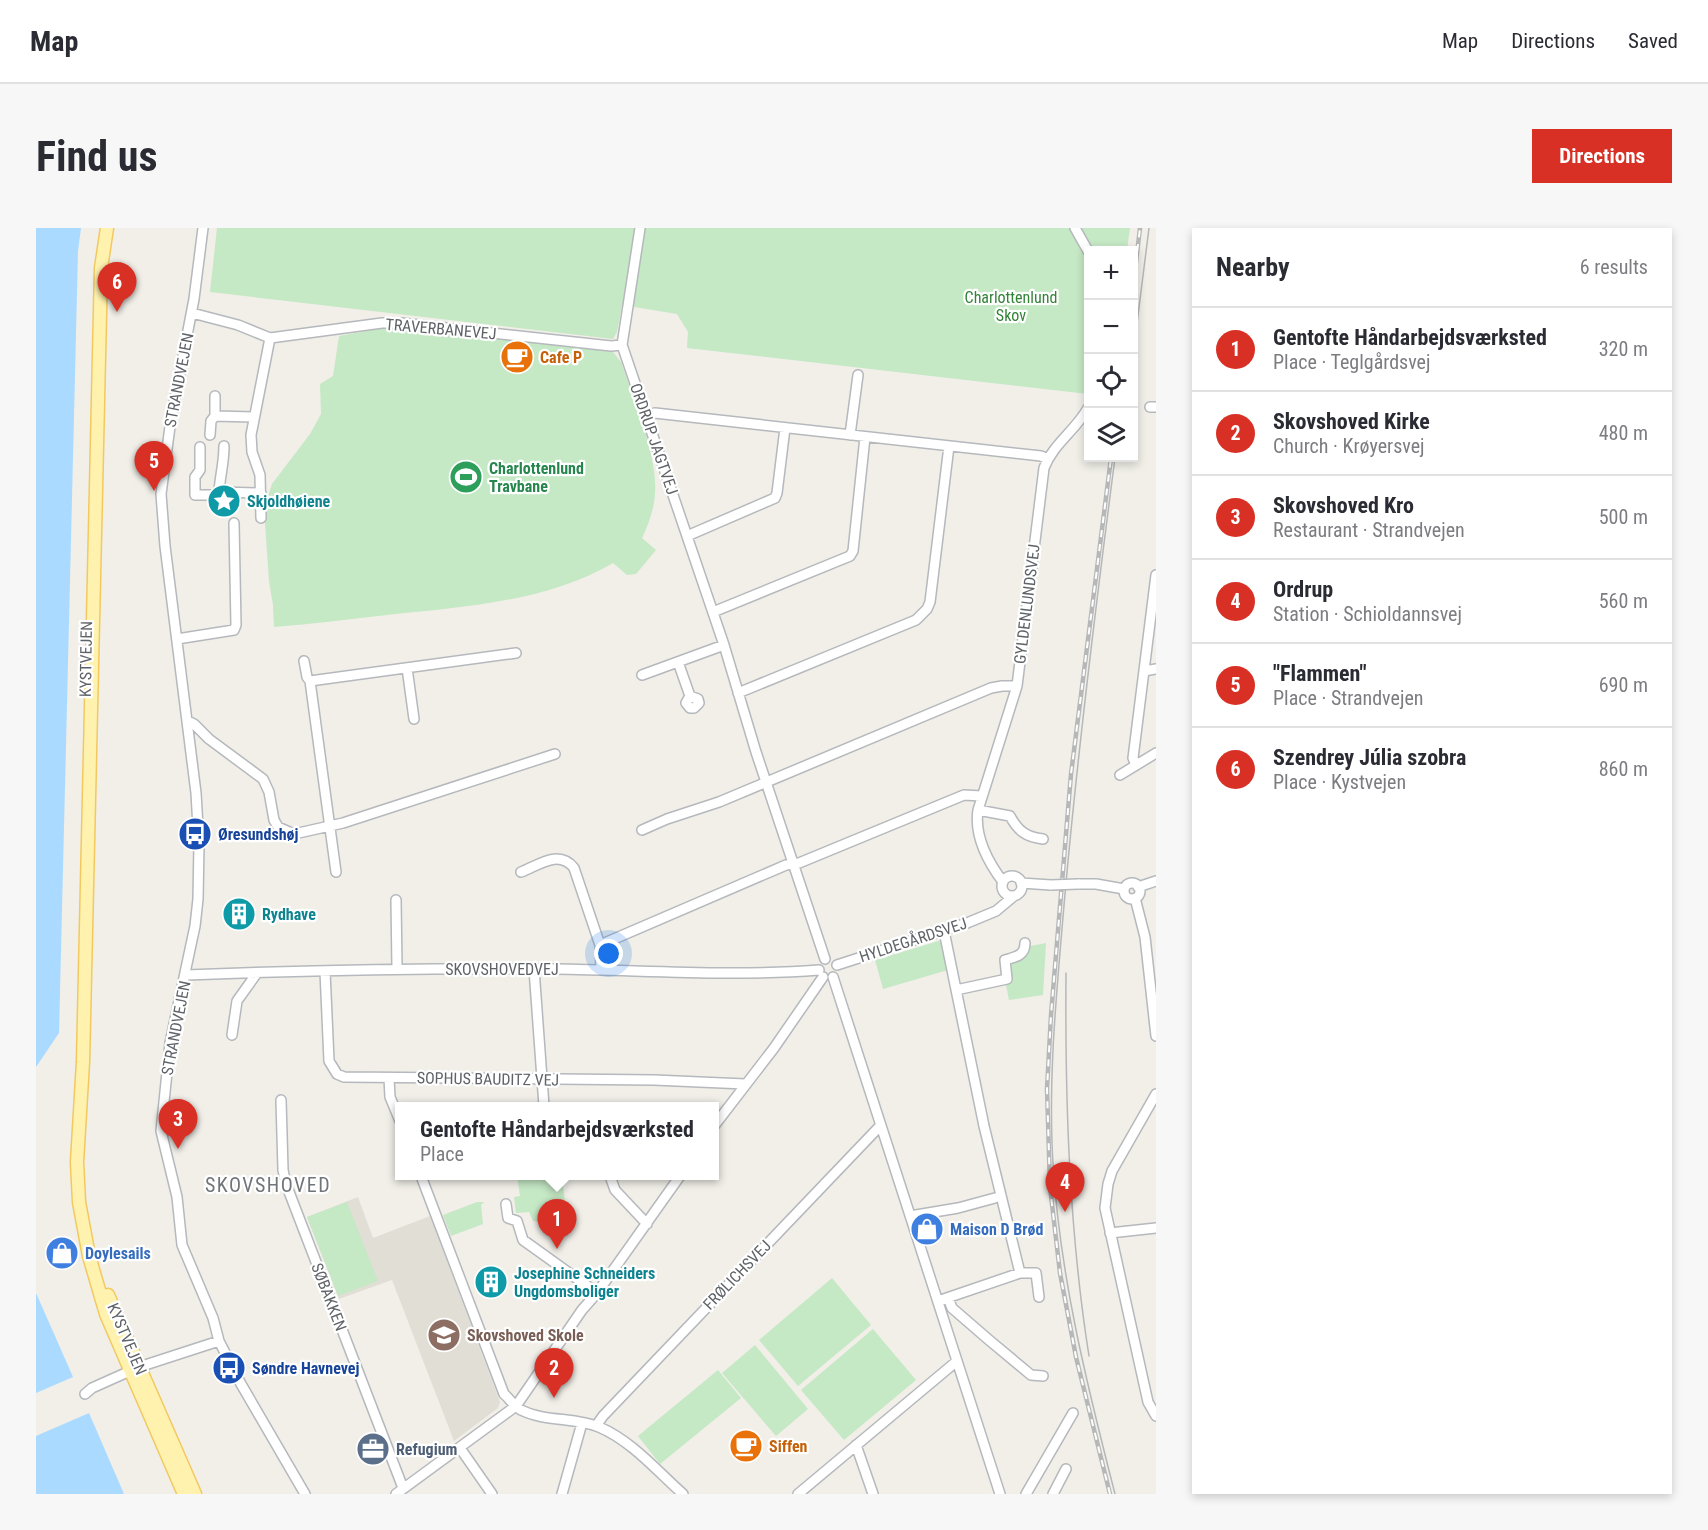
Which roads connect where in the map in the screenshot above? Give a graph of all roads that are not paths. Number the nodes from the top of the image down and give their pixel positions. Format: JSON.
{"nodes":[{"id":1,"x":100,"y":228,"type":"edge"},
{"id":2,"x":107,"y":228,"type":"edge"},
{"id":3,"x":203,"y":228,"type":"edge"},
{"id":4,"x":640,"y":228,"type":"edge"},
{"id":5,"x":1075,"y":228,"type":"edge"},
{"id":6,"x":1086,"y":246,"type":"edge"},
{"id":7,"x":192,"y":313,"type":"junction"},
{"id":8,"x":270,"y":338,"type":"junction"},
{"id":9,"x":622,"y":345,"type":"junction"},
{"id":10,"x":858,"y":375,"type":"dead end"},
{"id":11,"x":215,"y":396,"type":"dead end"},
{"id":12,"x":646,"y":415,"type":"junction"},
{"id":13,"x":1084,"y":415,"type":"edge"},
{"id":14,"x":215,"y":416,"type":"junction"},
{"id":15,"x":253,"y":417,"type":"junction"},
{"id":16,"x":785,"y":428,"type":"junction"},
{"id":17,"x":210,"y":435,"type":"dead end"},
{"id":18,"x":850,"y":435,"type":"junction"},
{"id":19,"x":865,"y":436,"type":"junction"},
{"id":20,"x":224,"y":446,"type":"dead end"},
{"id":21,"x":949,"y":446,"type":"junction"},
{"id":22,"x":200,"y":447,"type":"dead end"},
{"id":23,"x":1048,"y":459,"type":"junction"},
{"id":24,"x":219,"y":492,"type":"junction"},
{"id":25,"x":261,"y":493,"type":"junction"},
{"id":26,"x":261,"y":518,"type":"dead end"},
{"id":27,"x":234,"y":523,"type":"dead end"},
{"id":28,"x":687,"y":536,"type":"junction"},
{"id":29,"x":1156,"y":575,"type":"edge"},
{"id":30,"x":713,"y":612,"type":"junction"},
{"id":31,"x":177,"y":639,"type":"junction"},
{"id":32,"x":724,"y":645,"type":"junction"},
{"id":33,"x":516,"y":653,"type":"dead end"},
{"id":34,"x":304,"y":661,"type":"dead end"},
{"id":35,"x":678,"y":662,"type":"junction"},
{"id":36,"x":407,"y":668,"type":"junction"},
{"id":37,"x":1156,"y":669,"type":"edge"},
{"id":38,"x":1144,"y":671,"type":"junction"},
{"id":39,"x":642,"y":675,"type":"dead end"},
{"id":40,"x":310,"y":681,"type":"junction"},
{"id":41,"x":1017,"y":686,"type":"junction"},
{"id":42,"x":738,"y":693,"type":"junction"},
{"id":43,"x":690,"y":696,"type":"dead end"},
{"id":44,"x":414,"y":719,"type":"dead end"},
{"id":45,"x":188,"y":721,"type":"junction"},
{"id":46,"x":1156,"y":753,"type":"edge"},
{"id":47,"x":555,"y":754,"type":"dead end"},
{"id":48,"x":1136,"y":765,"type":"junction"},
{"id":49,"x":1120,"y":775,"type":"dead end"},
{"id":50,"x":766,"y":782,"type":"junction"},
{"id":51,"x":981,"y":796,"type":"junction"},
{"id":52,"x":978,"y":810,"type":"junction"},
{"id":53,"x":329,"y":827,"type":"junction"},
{"id":54,"x":642,"y":830,"type":"dead end"},
{"id":55,"x":1044,"y":839,"type":"dead end"},
{"id":56,"x":793,"y":864,"type":"junction"},
{"id":57,"x":336,"y":872,"type":"dead end"},
{"id":58,"x":521,"y":872,"type":"dead end"},
{"id":59,"x":1005,"y":880,"type":"junction"},
{"id":60,"x":1156,"y":881,"type":"edge"},
{"id":61,"x":1138,"y":887,"type":"junction"},
{"id":62,"x":1124,"y":889,"type":"junction"},
{"id":63,"x":1015,"y":891,"type":"junction"},
{"id":64,"x":1135,"y":898,"type":"junction"},
{"id":65,"x":396,"y":900,"type":"dead end"},
{"id":66,"x":944,"y":931,"type":"junction"},
{"id":67,"x":1025,"y":943,"type":"dead end"},
{"id":68,"x":600,"y":945,"type":"junction"},
{"id":69,"x":825,"y":959,"type":"junction"},
{"id":70,"x":837,"y":965,"type":"junction"},
{"id":71,"x":397,"y":968,"type":"junction"},
{"id":72,"x":534,"y":969,"type":"junction"},
{"id":73,"x":601,"y":970,"type":"junction"},
{"id":74,"x":325,"y":971,"type":"junction"},
{"id":75,"x":257,"y":973,"type":"junction"},
{"id":76,"x":186,"y":975,"type":"junction"},
{"id":77,"x":825,"y":975,"type":"junction"},
{"id":78,"x":956,"y":990,"type":"junction"},
{"id":79,"x":232,"y":1035,"type":"dead end"},
{"id":80,"x":1156,"y":1036,"type":"edge"},
{"id":81,"x":388,"y":1078,"type":"junction"},
{"id":82,"x":542,"y":1079,"type":"junction"},
{"id":83,"x":744,"y":1084,"type":"junction"},
{"id":84,"x":80,"y":1090,"type":"junction"},
{"id":85,"x":1156,"y":1094,"type":"edge"},
{"id":86,"x":281,"y":1100,"type":"dead end"},
{"id":87,"x":544,"y":1102,"type":"edge"},
{"id":88,"x":395,"y":1110,"type":"edge"},
{"id":89,"x":719,"y":1119,"type":"edge"},
{"id":90,"x":880,"y":1126,"type":"junction"},
{"id":91,"x":422,"y":1180,"type":"edge"},
{"id":92,"x":611,"y":1180,"type":"edge"},
{"id":93,"x":677,"y":1180,"type":"edge"},
{"id":94,"x":995,"y":1198,"type":"dead end"},
{"id":95,"x":506,"y":1204,"type":"dead end"},
{"id":96,"x":910,"y":1216,"type":"junction"},
{"id":97,"x":647,"y":1224,"type":"junction"},
{"id":98,"x":1156,"y":1228,"type":"edge"},
{"id":99,"x":1110,"y":1233,"type":"junction"},
{"id":100,"x":1020,"y":1273,"type":"junction"},
{"id":101,"x":597,"y":1293,"type":"junction"},
{"id":102,"x":1039,"y":1297,"type":"dead end"},
{"id":103,"x":948,"y":1298,"type":"junction"},
{"id":104,"x":938,"y":1301,"type":"junction"},
{"id":105,"x":219,"y":1341,"type":"junction"},
{"id":106,"x":957,"y":1361,"type":"junction"},
{"id":107,"x":135,"y":1369,"type":"junction"},
{"id":108,"x":1043,"y":1376,"type":"dead end"},
{"id":109,"x":85,"y":1394,"type":"dead end"},
{"id":110,"x":516,"y":1406,"type":"junction"},
{"id":111,"x":1073,"y":1413,"type":"dead end"},
{"id":112,"x":1156,"y":1416,"type":"edge"},
{"id":113,"x":582,"y":1423,"type":"junction"},
{"id":114,"x":596,"y":1426,"type":"junction"},
{"id":115,"x":856,"y":1445,"type":"junction"},
{"id":116,"x":460,"y":1448,"type":"junction"},
{"id":117,"x":1066,"y":1469,"type":"dead end"},
{"id":118,"x":400,"y":1491,"type":"edge"},
{"id":119,"x":184,"y":1494,"type":"edge"},
{"id":120,"x":195,"y":1494,"type":"edge"},
{"id":121,"x":305,"y":1494,"type":"edge"},
{"id":122,"x":492,"y":1494,"type":"edge"},
{"id":123,"x":562,"y":1494,"type":"edge"},
{"id":124,"x":683,"y":1494,"type":"edge"},
{"id":125,"x":798,"y":1494,"type":"edge"},
{"id":126,"x":873,"y":1494,"type":"edge"},
{"id":127,"x":1000,"y":1494,"type":"edge"},
{"id":128,"x":1026,"y":1494,"type":"edge"},
{"id":129,"x":1053,"y":1494,"type":"edge"}],
"edges":[{"from":1,"to":84,"type":"main road","name":"KYSTVEJEN"},
{"from":2,"to":84,"type":"main road","name":"KYSTVEJEN"},
{"from":3,"to":7,"type":"street","name":"STRANDVEJEN"},
{"from":4,"to":9,"type":"street","name":"ORDRUP JAGTVEJ"},
{"from":5,"to":6,"type":"street"},
{"from":7,"to":8,"type":"street","name":"TRAVERBANEVEJ"},
{"from":7,"to":31,"type":"street","name":"STRANDVEJEN"},
{"from":8,"to":9,"type":"street","name":"TRAVERBANEVEJ"},
{"from":8,"to":15,"type":"street"},
{"from":9,"to":12,"type":"street","name":"ORDRUP JAGTVEJ"},
{"from":10,"to":18,"type":"street"},
{"from":11,"to":14,"type":"street"},
{"from":12,"to":16,"type":"street"},
{"from":12,"to":28,"type":"street","name":"ORDRUP JAGTVEJ"},
{"from":13,"to":23,"type":"street","name":"GYLDENLUNDSVEJ"},
{"from":14,"to":15,"type":"street"},
{"from":14,"to":17,"type":"street"},
{"from":15,"to":25,"type":"street"},
{"from":16,"to":18,"type":"street"},
{"from":16,"to":28,"type":"street"},
{"from":18,"to":19,"type":"street"},
{"from":19,"to":21,"type":"street"},
{"from":19,"to":30,"type":"street"},
{"from":20,"to":24,"type":"street"},
{"from":21,"to":23,"type":"street"},
{"from":21,"to":42,"type":"street"},
{"from":22,"to":24,"type":"street"},
{"from":23,"to":41,"type":"street","name":"GYLDENLUNDSVEJ"},
{"from":24,"to":25,"type":"street"},
{"from":25,"to":26,"type":"street"},
{"from":27,"to":31,"type":"street"},
{"from":28,"to":30,"type":"street","name":"ORDRUP JAGTVEJ"},
{"from":29,"to":38,"type":"street"},
{"from":30,"to":32,"type":"street","name":"ORDRUP JAGTVEJ"},
{"from":31,"to":45,"type":"street","name":"STRANDVEJEN"},
{"from":32,"to":35,"type":"street"},
{"from":32,"to":42,"type":"street","name":"ORDRUP JAGTVEJ"},
{"from":33,"to":36,"type":"street"},
{"from":34,"to":40,"type":"street"},
{"from":35,"to":39,"type":"street"},
{"from":35,"to":43,"type":"street"},
{"from":36,"to":40,"type":"street"},
{"from":36,"to":44,"type":"street"},
{"from":37,"to":38,"type":"street"},
{"from":38,"to":48,"type":"street"},
{"from":40,"to":53,"type":"street"},
{"from":41,"to":50,"type":"street"},
{"from":41,"to":51,"type":"street","name":"GYLDENLUNDSVEJ"},
{"from":42,"to":50,"type":"street","name":"ORDRUP JAGTVEJ"},
{"from":45,"to":53,"type":"street"},
{"from":45,"to":76,"type":"street","name":"STRANDVEJEN"},
{"from":46,"to":48,"type":"street"},
{"from":47,"to":53,"type":"street"},
{"from":48,"to":49,"type":"street"},
{"from":50,"to":54,"type":"street"},
{"from":50,"to":56,"type":"street","name":"ORDRUP JAGTVEJ"},
{"from":51,"to":52,"type":"street","name":"GYLDENLUNDSVEJ"},
{"from":51,"to":56,"type":"street"},
{"from":52,"to":55,"type":"street"},
{"from":52,"to":59,"type":"street","name":"GYLDENLUNDSVEJ"},
{"from":53,"to":57,"type":"street"},
{"from":56,"to":68,"type":"street"},
{"from":56,"to":69,"type":"street","name":"ORDRUP JAGTVEJ"},
{"from":58,"to":68,"type":"street"},
{"from":59,"to":63,"type":"street"},
{"from":59,"to":63,"type":"street"},
{"from":60,"to":61,"type":"street"},
{"from":61,"to":62,"type":"street"},
{"from":61,"to":64,"type":"street"},
{"from":62,"to":63,"type":"street","bridge":true},
{"from":62,"to":64,"type":"street"},
{"from":63,"to":66,"type":"street","name":"HYLDEGÅRDSVEJ"},
{"from":64,"to":80,"type":"street"},
{"from":65,"to":71,"type":"street"},
{"from":66,"to":70,"type":"street","name":"HYLDEGÅRDSVEJ"},
{"from":66,"to":78,"type":"street"},
{"from":67,"to":78,"type":"street"},
{"from":68,"to":73,"type":"street"},
{"from":69,"to":70,"type":"street"},
{"from":69,"to":77,"type":"street"},
{"from":70,"to":77,"type":"street"},
{"from":71,"to":72,"type":"street","name":"SKOVSHOVEDVEJ"},
{"from":71,"to":74,"type":"street","name":"SKOVSHOVEDVEJ"},
{"from":72,"to":73,"type":"street","name":"SKOVSHOVEDVEJ"},
{"from":72,"to":82,"type":"street"},
{"from":73,"to":77,"type":"street","name":"SKOVSHOVEDVEJ"},
{"from":74,"to":75,"type":"street","name":"SKOVSHOVEDVEJ"},
{"from":74,"to":81,"type":"street","name":"SOPHUS BAUDITZ VEJ"},
{"from":75,"to":76,"type":"street","name":"SKOVSHOVEDVEJ"},
{"from":75,"to":79,"type":"street"},
{"from":76,"to":105,"type":"street","name":"STRANDVEJEN"},
{"from":77,"to":83,"type":"street"},
{"from":77,"to":90,"type":"street"},
{"from":78,"to":100,"type":"street"},
{"from":81,"to":82,"type":"street","name":"SOPHUS BAUDITZ VEJ"},
{"from":81,"to":88,"type":"street"},
{"from":82,"to":83,"type":"street","name":"SOPHUS BAUDITZ VEJ"},
{"from":82,"to":87,"type":"street"},
{"from":83,"to":89,"type":"street"},
{"from":84,"to":107,"type":"main road","name":"KYSTVEJEN"},
{"from":85,"to":99,"type":"street"},
{"from":86,"to":118,"type":"street","name":"SØBAKKEN"},
{"from":90,"to":96,"type":"street"},
{"from":90,"to":114,"type":"street","name":"FRØLICHSVEJ"},
{"from":91,"to":110,"type":"street"},
{"from":92,"to":97,"type":"street"},
{"from":93,"to":97,"type":"street"},
{"from":94,"to":96,"type":"street"},
{"from":95,"to":101,"type":"street"},
{"from":96,"to":104,"type":"street"},
{"from":97,"to":101,"type":"street"},
{"from":98,"to":99,"type":"street"},
{"from":99,"to":112,"type":"street"},
{"from":100,"to":102,"type":"street"},
{"from":100,"to":103,"type":"street"},
{"from":101,"to":110,"type":"street"},
{"from":103,"to":104,"type":"street"},
{"from":103,"to":108,"type":"street"},
{"from":104,"to":106,"type":"street"},
{"from":105,"to":107,"type":"street"},
{"from":105,"to":121,"type":"street","name":"STRANDVEJEN"},
{"from":106,"to":115,"type":"street"},
{"from":106,"to":127,"type":"street"},
{"from":107,"to":109,"type":"street"},
{"from":107,"to":119,"type":"main road","name":"KYSTVEJEN"},
{"from":107,"to":120,"type":"main road","name":"KYSTVEJEN"},
{"from":110,"to":113,"type":"street"},
{"from":110,"to":116,"type":"street"},
{"from":111,"to":128,"type":"street"},
{"from":113,"to":114,"type":"street"},
{"from":113,"to":123,"type":"street"},
{"from":114,"to":124,"type":"street"},
{"from":115,"to":125,"type":"street"},
{"from":115,"to":126,"type":"street"},
{"from":116,"to":118,"type":"street"},
{"from":116,"to":122,"type":"street"},
{"from":117,"to":129,"type":"street"}]}
